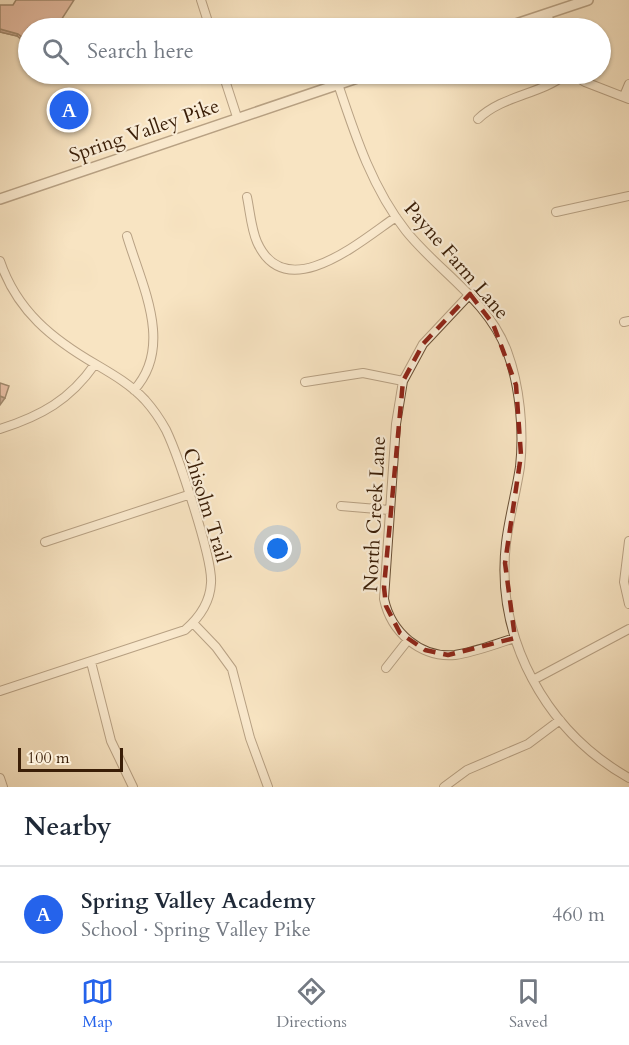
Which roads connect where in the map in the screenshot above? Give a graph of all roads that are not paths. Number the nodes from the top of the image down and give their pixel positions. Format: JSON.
{"nodes":[{"id":1,"x":201,"y":0,"type":"edge"},
{"id":2,"x":588,"y":0,"type":"edge"},
{"id":3,"x":547,"y":14,"type":"junction"},
{"id":4,"x":207,"y":18,"type":"edge"},
{"id":5,"x":535,"y":18,"type":"edge"},
{"id":6,"x":548,"y":18,"type":"edge"},
{"id":7,"x":226,"y":84,"type":"edge"},
{"id":8,"x":338,"y":84,"type":"joint"},
{"id":9,"x":552,"y":84,"type":"edge"},
{"id":10,"x":590,"y":84,"type":"edge"},
{"id":11,"x":629,"y":84,"type":"edge"},
{"id":12,"x":626,"y":97,"type":"edge"},
{"id":13,"x":237,"y":117,"type":"junction"},
{"id":14,"x":478,"y":119,"type":"dead end"},
{"id":15,"x":629,"y":196,"type":"edge"},
{"id":16,"x":247,"y":197,"type":"dead end"},
{"id":17,"x":0,"y":199,"type":"edge"},
{"id":18,"x":556,"y":212,"type":"dead end"},
{"id":19,"x":396,"y":217,"type":"junction"},
{"id":20,"x":127,"y":236,"type":"dead end"},
{"id":21,"x":0,"y":261,"type":"edge"},
{"id":22,"x":470,"y":294,"type":"junction"},
{"id":23,"x":94,"y":364,"type":"junction"},
{"id":24,"x":403,"y":381,"type":"junction"},
{"id":25,"x":305,"y":382,"type":"dead end"},
{"id":26,"x":135,"y":390,"type":"junction"},
{"id":27,"x":0,"y":429,"type":"edge"},
{"id":28,"x":188,"y":495,"type":"junction"},
{"id":29,"x":340,"y":506,"type":"dead end"},
{"id":30,"x":389,"y":510,"type":"junction"},
{"id":31,"x":629,"y":541,"type":"edge"},
{"id":32,"x":45,"y":542,"type":"dead end"},
{"id":33,"x":629,"y":604,"type":"edge"},
{"id":34,"x":193,"y":623,"type":"junction"},
{"id":35,"x":629,"y":629,"type":"edge"},
{"id":36,"x":515,"y":638,"type":"junction"},
{"id":37,"x":408,"y":640,"type":"junction"},
{"id":38,"x":91,"y":662,"type":"junction"},
{"id":39,"x":386,"y":668,"type":"dead end"},
{"id":40,"x":533,"y":680,"type":"junction"},
{"id":41,"x":0,"y":691,"type":"edge"},
{"id":42,"x":560,"y":720,"type":"junction"},
{"id":43,"x":0,"y":778,"type":"edge"},
{"id":44,"x":629,"y":778,"type":"edge"},
{"id":45,"x":3,"y":787,"type":"edge"},
{"id":46,"x":133,"y":787,"type":"edge"},
{"id":47,"x":268,"y":787,"type":"edge"},
{"id":48,"x":444,"y":787,"type":"edge"}],
"edges":[{"from":1,"to":4,"type":"street"},
{"from":2,"to":3,"type":"street"},
{"from":3,"to":5,"type":"street"},
{"from":3,"to":6,"type":"street"},
{"from":7,"to":13,"type":"street"},
{"from":8,"to":13,"type":"street","name":"Spring Valley Pike"},
{"from":8,"to":19,"type":"street","name":"Payne Farm Lane"},
{"from":9,"to":14,"type":"street"},
{"from":10,"to":12,"type":"street"},
{"from":11,"to":12,"type":"street"},
{"from":13,"to":17,"type":"street","name":"Spring Valley Pike"},
{"from":15,"to":18,"type":"street"},
{"from":16,"to":19,"type":"street"},
{"from":19,"to":22,"type":"street","name":"Payne Farm Lane"},
{"from":20,"to":26,"type":"street"},
{"from":21,"to":23,"type":"street","name":"Chisolm Trail"},
{"from":22,"to":24,"type":"street","name":"North Creek Lane"},
{"from":22,"to":36,"type":"street","name":"Payne Farm Lane"},
{"from":23,"to":26,"type":"street","name":"Chisolm Trail"},
{"from":23,"to":27,"type":"street"},
{"from":24,"to":25,"type":"street"},
{"from":24,"to":30,"type":"street","name":"North Creek Lane"},
{"from":26,"to":28,"type":"street","name":"Chisolm Trail"},
{"from":28,"to":32,"type":"street"},
{"from":28,"to":34,"type":"street","name":"Chisolm Trail"},
{"from":29,"to":30,"type":"street"},
{"from":30,"to":37,"type":"street","name":"North Creek Lane"},
{"from":31,"to":33,"type":"street"},
{"from":34,"to":38,"type":"street","name":"Chisolm Trail"},
{"from":34,"to":47,"type":"street"},
{"from":35,"to":40,"type":"street"},
{"from":36,"to":37,"type":"street"},
{"from":36,"to":40,"type":"street","name":"Payne Farm Lane"},
{"from":37,"to":39,"type":"street"},
{"from":38,"to":41,"type":"street","name":"Chisolm Trail"},
{"from":38,"to":46,"type":"street"},
{"from":40,"to":42,"type":"street","name":"Payne Farm Lane"},
{"from":42,"to":44,"type":"street","name":"Payne Farm Lane"},
{"from":42,"to":48,"type":"street"},
{"from":43,"to":45,"type":"street"}]}
